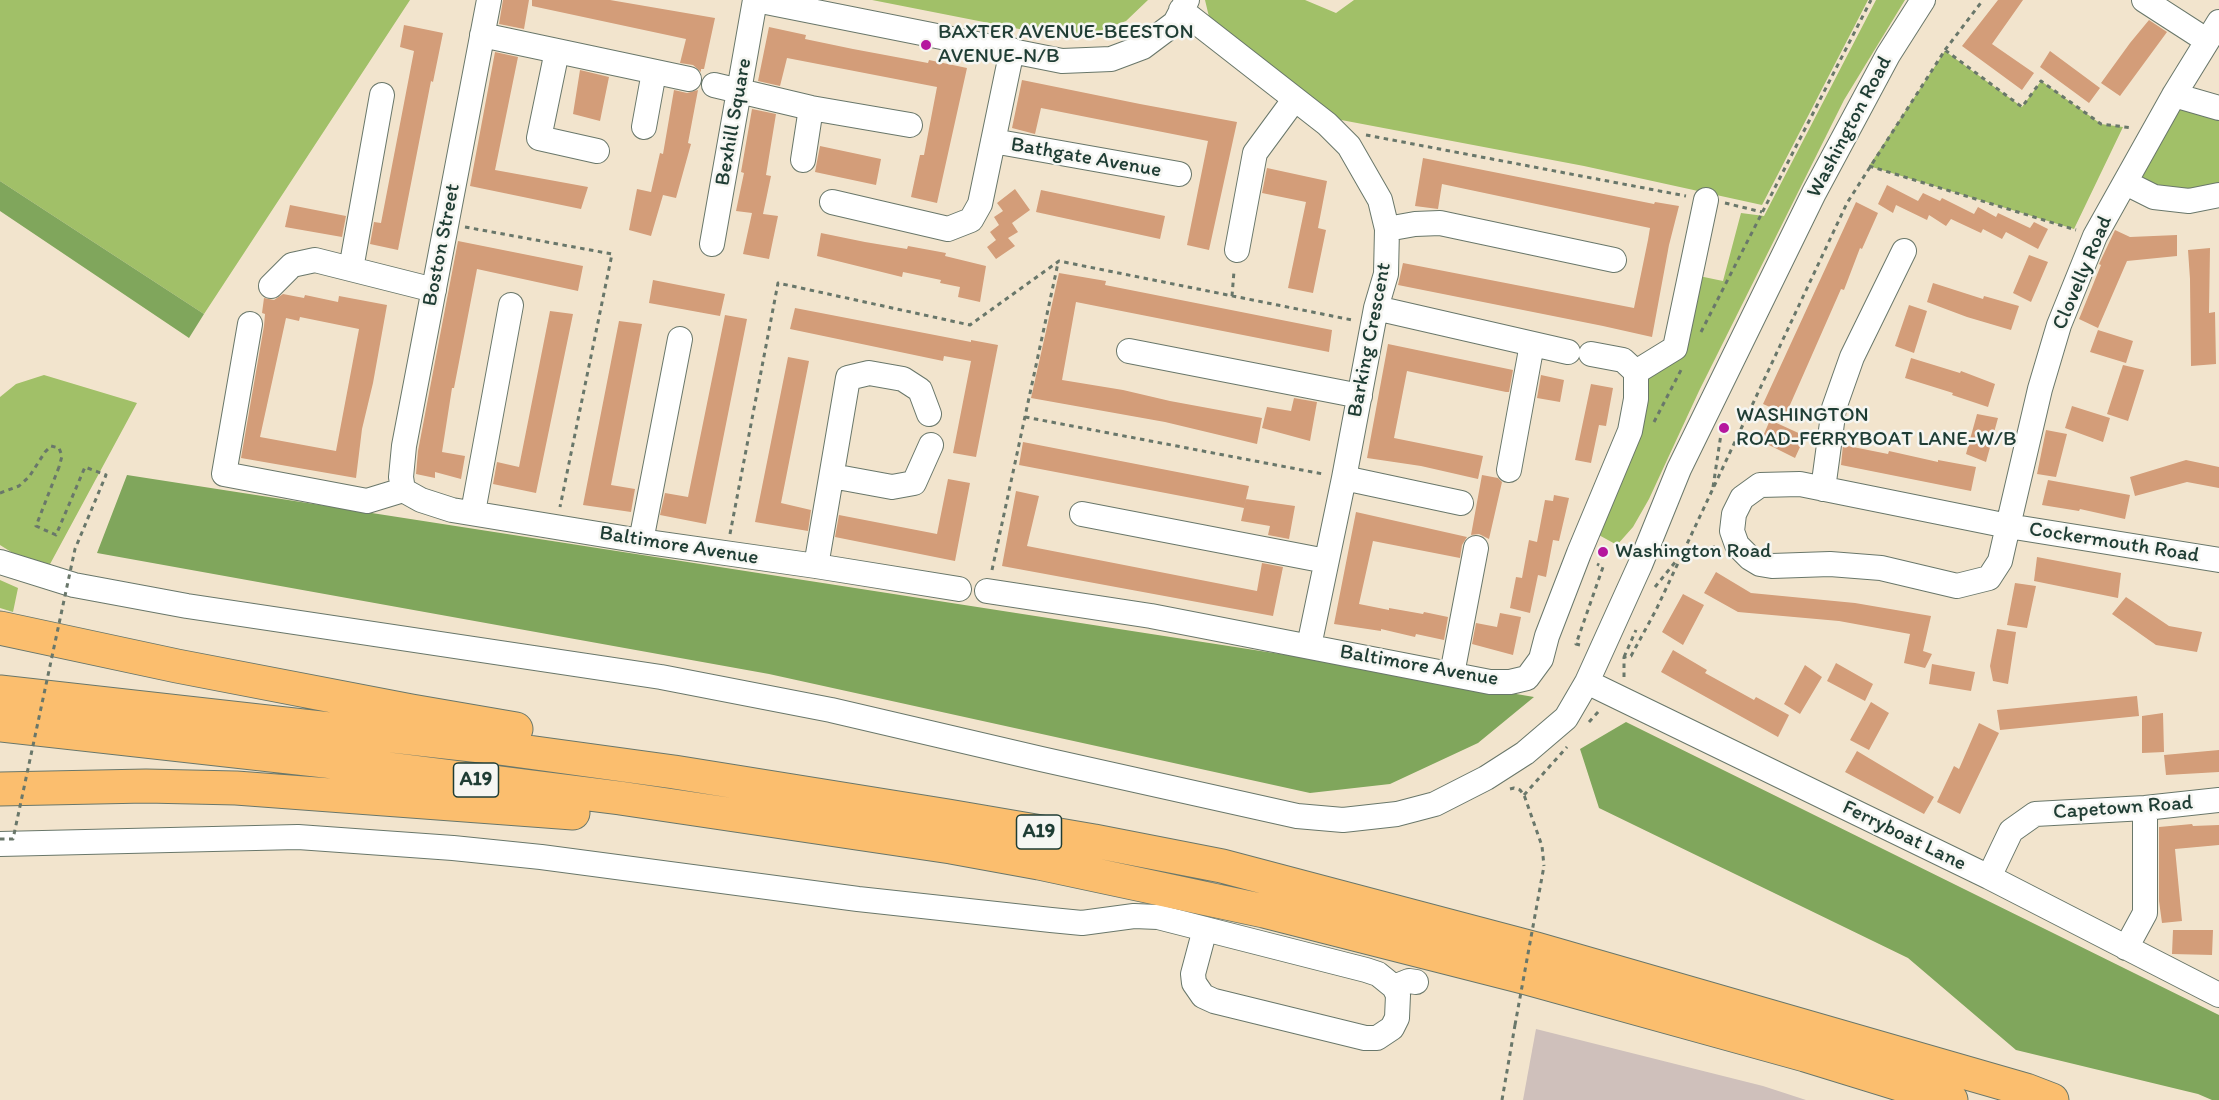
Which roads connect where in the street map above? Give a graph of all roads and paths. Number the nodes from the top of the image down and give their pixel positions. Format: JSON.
{"nodes":[{"id":1,"x":489,"y":0,"type":"edge"},
{"id":2,"x":755,"y":0,"type":"edge"},
{"id":3,"x":1871,"y":0,"type":"edge"},
{"id":4,"x":1923,"y":0,"type":"edge"},
{"id":5,"x":1983,"y":0,"type":"edge"},
{"id":6,"x":2144,"y":0,"type":"edge"},
{"id":7,"x":1184,"y":5,"type":"edge"},
{"id":8,"x":2213,"y":31,"type":"edge"},
{"id":9,"x":482,"y":35,"type":"junction"},
{"id":10,"x":1012,"y":50,"type":"junction"},
{"id":11,"x":557,"y":51,"type":"junction"},
{"id":12,"x":1945,"y":51,"type":"junction"},
{"id":13,"x":654,"y":72,"type":"junction"},
{"id":14,"x":689,"y":79,"type":"dead end"},
{"id":15,"x":714,"y":85,"type":"dead end"},
{"id":16,"x":739,"y":90,"type":"junction"},
{"id":17,"x":2174,"y":94,"type":"junction"},
{"id":18,"x":382,"y":95,"type":"dead end"},
{"id":19,"x":1294,"y":100,"type":"junction"},
{"id":20,"x":811,"y":108,"type":"junction"},
{"id":21,"x":2219,"y":108,"type":"edge"},
{"id":22,"x":910,"y":125,"type":"dead end"},
{"id":23,"x":644,"y":127,"type":"dead end"},
{"id":24,"x":1332,"y":129,"type":"junction"},
{"id":25,"x":2154,"y":131,"type":"junction"},
{"id":26,"x":993,"y":141,"type":"junction"},
{"id":27,"x":597,"y":151,"type":"dead end"},
{"id":28,"x":803,"y":160,"type":"dead end"},
{"id":29,"x":1869,"y":166,"type":"junction"},
{"id":30,"x":1179,"y":174,"type":"dead end"},
{"id":31,"x":2126,"y":183,"type":"junction"},
{"id":32,"x":2219,"y":195,"type":"edge"},
{"id":33,"x":1706,"y":200,"type":"junction"},
{"id":34,"x":832,"y":202,"type":"dead end"},
{"id":35,"x":1762,"y":212,"type":"junction"},
{"id":36,"x":446,"y":224,"type":"junction"},
{"id":37,"x":1387,"y":230,"type":"junction"},
{"id":38,"x":2095,"y":236,"type":"junction"},
{"id":39,"x":712,"y":244,"type":"dead end"},
{"id":40,"x":1237,"y":250,"type":"joint"},
{"id":41,"x":1904,"y":251,"type":"dead end"},
{"id":42,"x":1614,"y":260,"type":"dead end"},
{"id":43,"x":1059,"y":261,"type":"junction"},
{"id":44,"x":351,"y":269,"type":"junction"},
{"id":45,"x":271,"y":286,"type":"dead end"},
{"id":46,"x":434,"y":290,"type":"junction"},
{"id":47,"x":1232,"y":296,"type":"junction"},
{"id":48,"x":511,"y":305,"type":"dead end"},
{"id":49,"x":1375,"y":316,"type":"junction"},
{"id":50,"x":250,"y":324,"type":"dead end"},
{"id":51,"x":1700,"y":333,"type":"dead end"},
{"id":52,"x":680,"y":339,"type":"dead end"},
{"id":53,"x":1532,"y":344,"type":"junction"},
{"id":54,"x":1129,"y":351,"type":"dead end"},
{"id":55,"x":1685,"y":363,"type":"dead end"},
{"id":56,"x":1636,"y":372,"type":"junction"},
{"id":57,"x":1360,"y":396,"type":"junction"},
{"id":58,"x":929,"y":414,"type":"dead end"},
{"id":59,"x":1025,"y":417,"type":"junction"},
{"id":60,"x":1653,"y":424,"type":"dead end"},
{"id":61,"x":1722,"y":428,"type":"dead end"},
{"id":62,"x":931,"y":446,"type":"dead end"},
{"id":63,"x":1509,"y":470,"type":"dead end"},
{"id":64,"x":832,"y":476,"type":"junction"},
{"id":65,"x":1344,"y":478,"type":"junction"},
{"id":66,"x":1823,"y":489,"type":"junction"},
{"id":67,"x":403,"y":490,"type":"junction"},
{"id":68,"x":1712,"y":492,"type":"junction"},
{"id":69,"x":0,"y":493,"type":"edge"},
{"id":70,"x":1461,"y":503,"type":"dead end"},
{"id":71,"x":473,"y":512,"type":"junction"},
{"id":72,"x":1082,"y":513,"type":"dead end"},
{"id":73,"x":556,"y":526,"type":"junction"},
{"id":74,"x":2008,"y":526,"type":"junction"},
{"id":75,"x":641,"y":541,"type":"junction"},
{"id":76,"x":1737,"y":545,"type":"junction"},
{"id":77,"x":1476,"y":548,"type":"dead end"},
{"id":78,"x":1686,"y":549,"type":"junction"},
{"id":79,"x":726,"y":553,"type":"junction"},
{"id":80,"x":1590,"y":560,"type":"dead end"},
{"id":81,"x":2219,"y":560,"type":"edge"},
{"id":82,"x":1326,"y":561,"type":"junction"},
{"id":83,"x":0,"y":562,"type":"edge"},
{"id":84,"x":816,"y":566,"type":"junction"},
{"id":85,"x":1653,"y":588,"type":"dead end"},
{"id":86,"x":959,"y":590,"type":"dead end"},
{"id":87,"x":987,"y":591,"type":"joint"},
{"id":88,"x":0,"y":628,"type":"edge"},
{"id":89,"x":1309,"y":646,"type":"junction"},
{"id":90,"x":1600,"y":651,"type":"junction"},
{"id":91,"x":1624,"y":657,"type":"dead end"},
{"id":92,"x":1452,"y":674,"type":"junction"},
{"id":93,"x":1587,"y":682,"type":"junction"},
{"id":94,"x":0,"y":692,"type":"edge"},
{"id":95,"x":1617,"y":697,"type":"junction"},
{"id":96,"x":0,"y":725,"type":"edge"},
{"id":97,"x":1585,"y":727,"type":"dead end"},
{"id":98,"x":1571,"y":742,"type":"dead end"},
{"id":99,"x":0,"y":789,"type":"edge"},
{"id":100,"x":832,"y":798,"type":"junction"},
{"id":101,"x":2219,"y":800,"type":"edge"},
{"id":102,"x":2145,"y":808,"type":"junction"},
{"id":103,"x":0,"y":839,"type":"edge"},
{"id":104,"x":0,"y":844,"type":"edge"},
{"id":105,"x":951,"y":847,"type":"junction"},
{"id":106,"x":1989,"y":877,"type":"junction"},
{"id":107,"x":1205,"y":929,"type":"junction"},
{"id":108,"x":2126,"y":948,"type":"junction"},
{"id":109,"x":2219,"y":995,"type":"edge"},
{"id":110,"x":1502,"y":1100,"type":"edge"},
{"id":111,"x":1951,"y":1100,"type":"edge"},
{"id":112,"x":2052,"y":1100,"type":"edge"}],
"edges":[{"from":1,"to":9,"type":"street","name":"Boston Street"},
{"from":2,"to":10,"type":"street"},
{"from":2,"to":16,"type":"street","name":"Bexhill Square"},
{"from":3,"to":35,"type":"path"},
{"from":4,"to":90,"type":"street","name":"Washington Road"},
{"from":5,"to":12,"type":"path"},
{"from":6,"to":8,"type":"street","name":"Clovelly Road"},
{"from":7,"to":10,"type":"street"},
{"from":7,"to":19,"type":"street","name":"Barking Crescent"},
{"from":8,"to":17,"type":"street","name":"Clovelly Road"},
{"from":9,"to":11,"type":"street"},
{"from":9,"to":36,"type":"street","name":"Boston Street"},
{"from":10,"to":26,"type":"street"},
{"from":11,"to":13,"type":"street"},
{"from":11,"to":27,"type":"street"},
{"from":12,"to":25,"type":"path"},
{"from":12,"to":29,"type":"path"},
{"from":13,"to":14,"type":"street"},
{"from":13,"to":23,"type":"street"},
{"from":15,"to":16,"type":"street"},
{"from":16,"to":20,"type":"street"},
{"from":16,"to":39,"type":"street","name":"Bexhill Square"},
{"from":17,"to":21,"type":"street"},
{"from":17,"to":25,"type":"street","name":"Clovelly Road"},
{"from":18,"to":44,"type":"street"},
{"from":19,"to":24,"type":"street","name":"Barking Crescent"},
{"from":19,"to":40,"type":"street"},
{"from":20,"to":22,"type":"street"},
{"from":20,"to":28,"type":"street"},
{"from":24,"to":33,"type":"path"},
{"from":24,"to":37,"type":"street","name":"Barking Crescent"},
{"from":25,"to":31,"type":"street","name":"Clovelly Road"},
{"from":26,"to":30,"type":"street","name":"Bathgate Avenue"},
{"from":26,"to":34,"type":"street"},
{"from":29,"to":38,"type":"path"},
{"from":29,"to":68,"type":"path"},
{"from":31,"to":32,"type":"street"},
{"from":31,"to":38,"type":"street","name":"Clovelly Road"},
{"from":33,"to":35,"type":"path"},
{"from":33,"to":56,"type":"street"},
{"from":35,"to":51,"type":"path"},
{"from":36,"to":46,"type":"street","name":"Boston Street"},
{"from":36,"to":73,"type":"path"},
{"from":37,"to":42,"type":"street"},
{"from":37,"to":49,"type":"street","name":"Barking Crescent"},
{"from":38,"to":74,"type":"street","name":"Clovelly Road"},
{"from":40,"to":47,"type":"path"},
{"from":41,"to":66,"type":"street"},
{"from":43,"to":47,"type":"path"},
{"from":43,"to":59,"type":"path"},
{"from":43,"to":79,"type":"path"},
{"from":44,"to":45,"type":"street"},
{"from":44,"to":46,"type":"street"},
{"from":46,"to":67,"type":"street","name":"Boston Street"},
{"from":47,"to":49,"type":"path"},
{"from":48,"to":71,"type":"street"},
{"from":49,"to":53,"type":"street"},
{"from":49,"to":57,"type":"street","name":"Barking Crescent"},
{"from":50,"to":67,"type":"street"},
{"from":52,"to":75,"type":"street"},
{"from":53,"to":56,"type":"street"},
{"from":53,"to":63,"type":"street"},
{"from":54,"to":57,"type":"street"},
{"from":55,"to":60,"type":"path"},
{"from":56,"to":92,"type":"street","name":"Baltimore Avenue"},
{"from":57,"to":65,"type":"street","name":"Barking Crescent"},
{"from":58,"to":64,"type":"street"},
{"from":59,"to":65,"type":"path"},
{"from":59,"to":87,"type":"path"},
{"from":61,"to":68,"type":"path"},
{"from":62,"to":64,"type":"street"},
{"from":64,"to":84,"type":"street"},
{"from":65,"to":70,"type":"street"},
{"from":65,"to":82,"type":"street","name":"Barking Crescent"},
{"from":66,"to":74,"type":"street","name":"Cockermouth Road"},
{"from":66,"to":76,"type":"street","name":"Cockermouth Road"},
{"from":67,"to":71,"type":"street","name":"Baltimore Avenue"},
{"from":68,"to":78,"type":"path"},
{"from":69,"to":103,"type":"path","bridge":true},
{"from":71,"to":73,"type":"street","name":"Baltimore Avenue"},
{"from":72,"to":82,"type":"street"},
{"from":73,"to":75,"type":"street","name":"Baltimore Avenue"},
{"from":74,"to":76,"type":"street","name":"Cockermouth Road"},
{"from":74,"to":81,"type":"street","name":"Cockermouth Road"},
{"from":75,"to":79,"type":"street","name":"Baltimore Avenue"},
{"from":76,"to":78,"type":"path"},
{"from":77,"to":92,"type":"street"},
{"from":78,"to":85,"type":"path"},
{"from":78,"to":91,"type":"path"},
{"from":79,"to":84,"type":"street","name":"Baltimore Avenue"},
{"from":80,"to":90,"type":"path"},
{"from":82,"to":89,"type":"street","name":"Barking Crescent"},
{"from":83,"to":93,"type":"street","name":"Washington Road"},
{"from":84,"to":86,"type":"street","name":"Baltimore Avenue"},
{"from":87,"to":89,"type":"street","name":"Baltimore Avenue"},
{"from":88,"to":100,"type":"highway"},
{"from":89,"to":92,"type":"street","name":"Baltimore Avenue"},
{"from":90,"to":93,"type":"street","name":"Washington Road"},
{"from":93,"to":95,"type":"street","name":"Ferryboat Lane"},
{"from":94,"to":100,"type":"highway","number":"A19"},
{"from":95,"to":97,"type":"path"},
{"from":95,"to":106,"type":"street","name":"Ferryboat Lane"},
{"from":96,"to":105,"type":"highway","number":"A19"},
{"from":98,"to":110,"type":"path","bridge":true},
{"from":99,"to":105,"type":"highway"},
{"from":100,"to":112,"type":"highway","number":"A19"},
{"from":101,"to":102,"type":"street","name":"Capetown Road"},
{"from":102,"to":106,"type":"street","name":"Capetown Road"},
{"from":102,"to":108,"type":"street"},
{"from":104,"to":107,"type":"street"},
{"from":105,"to":111,"type":"highway","number":"A19"},
{"from":106,"to":108,"type":"street","name":"Ferryboat Lane"},
{"from":107,"to":107,"type":"street"},
{"from":108,"to":109,"type":"street","name":"Ferryboat Lane"}]}
